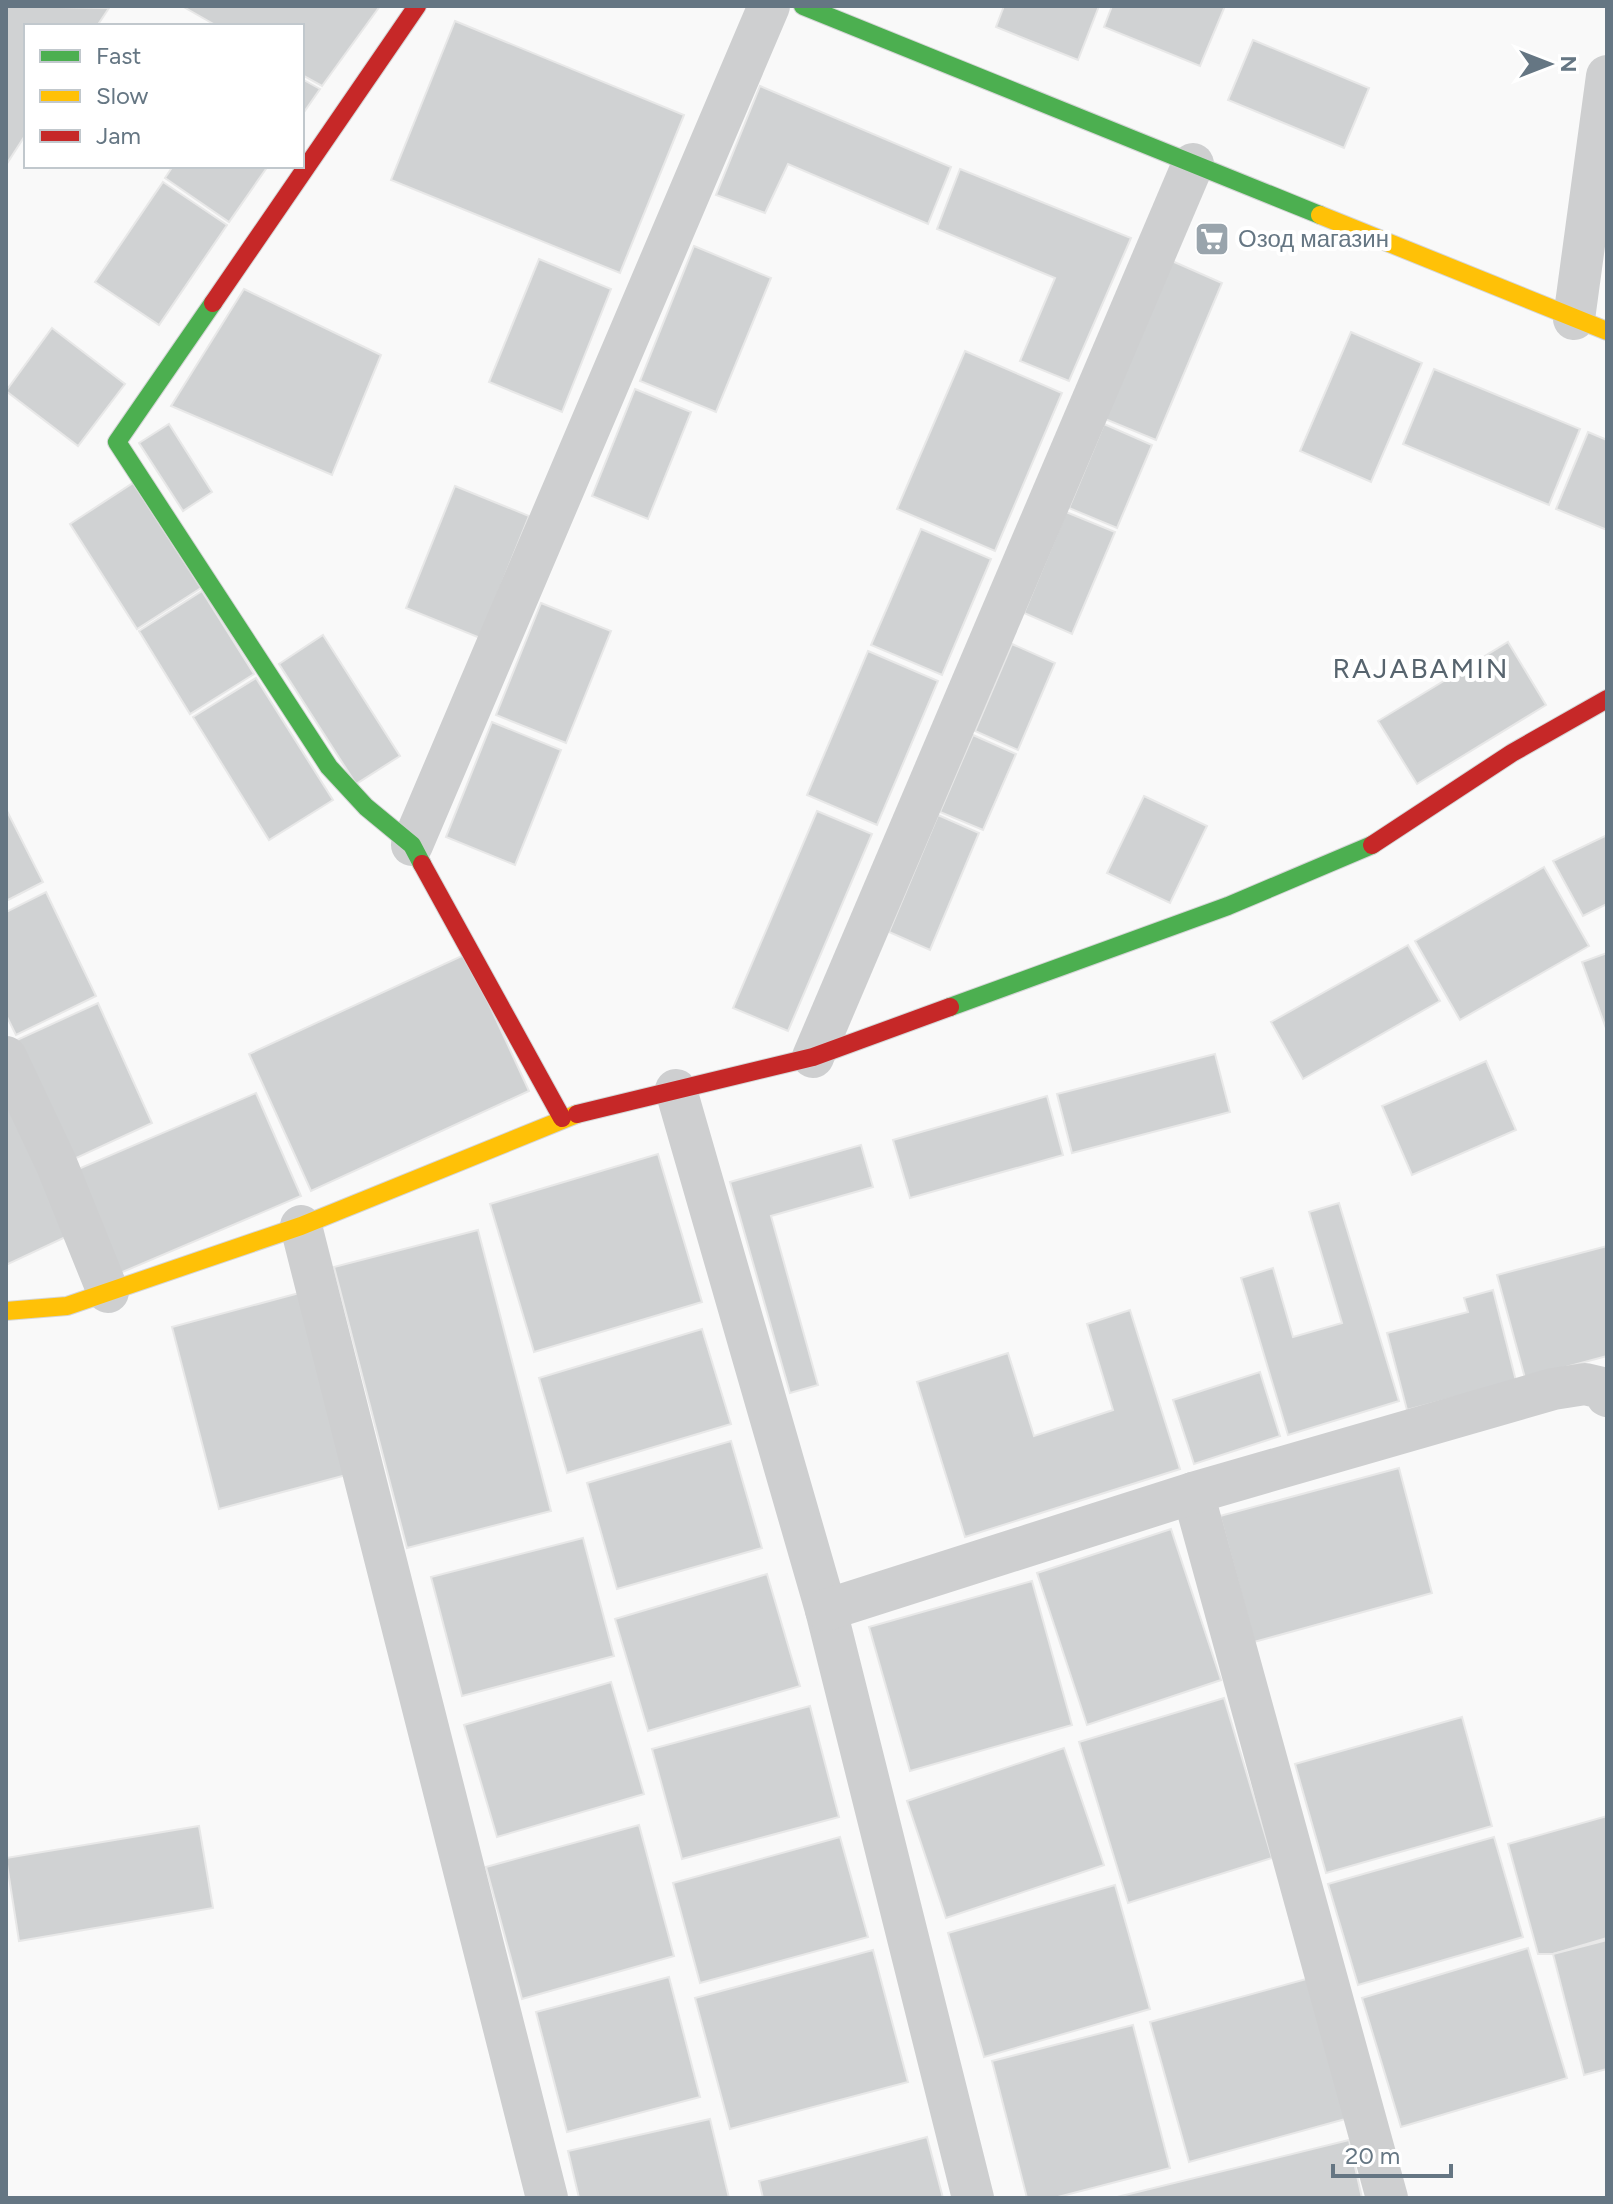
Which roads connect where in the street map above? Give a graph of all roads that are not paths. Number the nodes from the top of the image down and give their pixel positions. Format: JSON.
{"nodes":[{"id":1,"x":417,"y":6,"type":"edge"},
{"id":2,"x":769,"y":6,"type":"edge"},
{"id":3,"x":803,"y":6,"type":"edge"},
{"id":4,"x":1607,"y":76,"type":"edge"},
{"id":5,"x":1193,"y":164,"type":"junction"},
{"id":6,"x":1591,"y":325,"type":"edge"},
{"id":7,"x":1607,"y":699,"type":"edge"},
{"id":8,"x":412,"y":845,"type":"junction"},
{"id":9,"x":6,"y":1057,"type":"edge"},
{"id":10,"x":813,"y":1057,"type":"junction"},
{"id":11,"x":676,"y":1090,"type":"junction"},
{"id":12,"x":562,"y":1118,"type":"junction"},
{"id":13,"x":301,"y":1226,"type":"junction"},
{"id":14,"x":108,"y":1292,"type":"junction"},
{"id":15,"x":6,"y":1312,"type":"edge"},
{"id":16,"x":1607,"y":1396,"type":"edge"},
{"id":17,"x":1193,"y":1493,"type":"junction"},
{"id":18,"x":826,"y":1610,"type":"junction"},
{"id":19,"x":547,"y":2198,"type":"edge"},
{"id":20,"x":973,"y":2198,"type":"edge"},
{"id":21,"x":1387,"y":2198,"type":"edge"}],
"edges":[{"from":1,"to":8,"type":"street"},
{"from":2,"to":8,"type":"street"},
{"from":3,"to":5,"type":"street"},
{"from":4,"to":6,"type":"street"},
{"from":5,"to":6,"type":"street"},
{"from":5,"to":10,"type":"street"},
{"from":7,"to":10,"type":"street"},
{"from":8,"to":12,"type":"street"},
{"from":9,"to":14,"type":"street"},
{"from":10,"to":11,"type":"street"},
{"from":11,"to":12,"type":"street"},
{"from":11,"to":18,"type":"street"},
{"from":12,"to":13,"type":"street"},
{"from":13,"to":14,"type":"street"},
{"from":13,"to":19,"type":"street"},
{"from":14,"to":15,"type":"street"},
{"from":16,"to":17,"type":"street"},
{"from":17,"to":18,"type":"street"},
{"from":17,"to":21,"type":"street"},
{"from":18,"to":20,"type":"street"}]}
